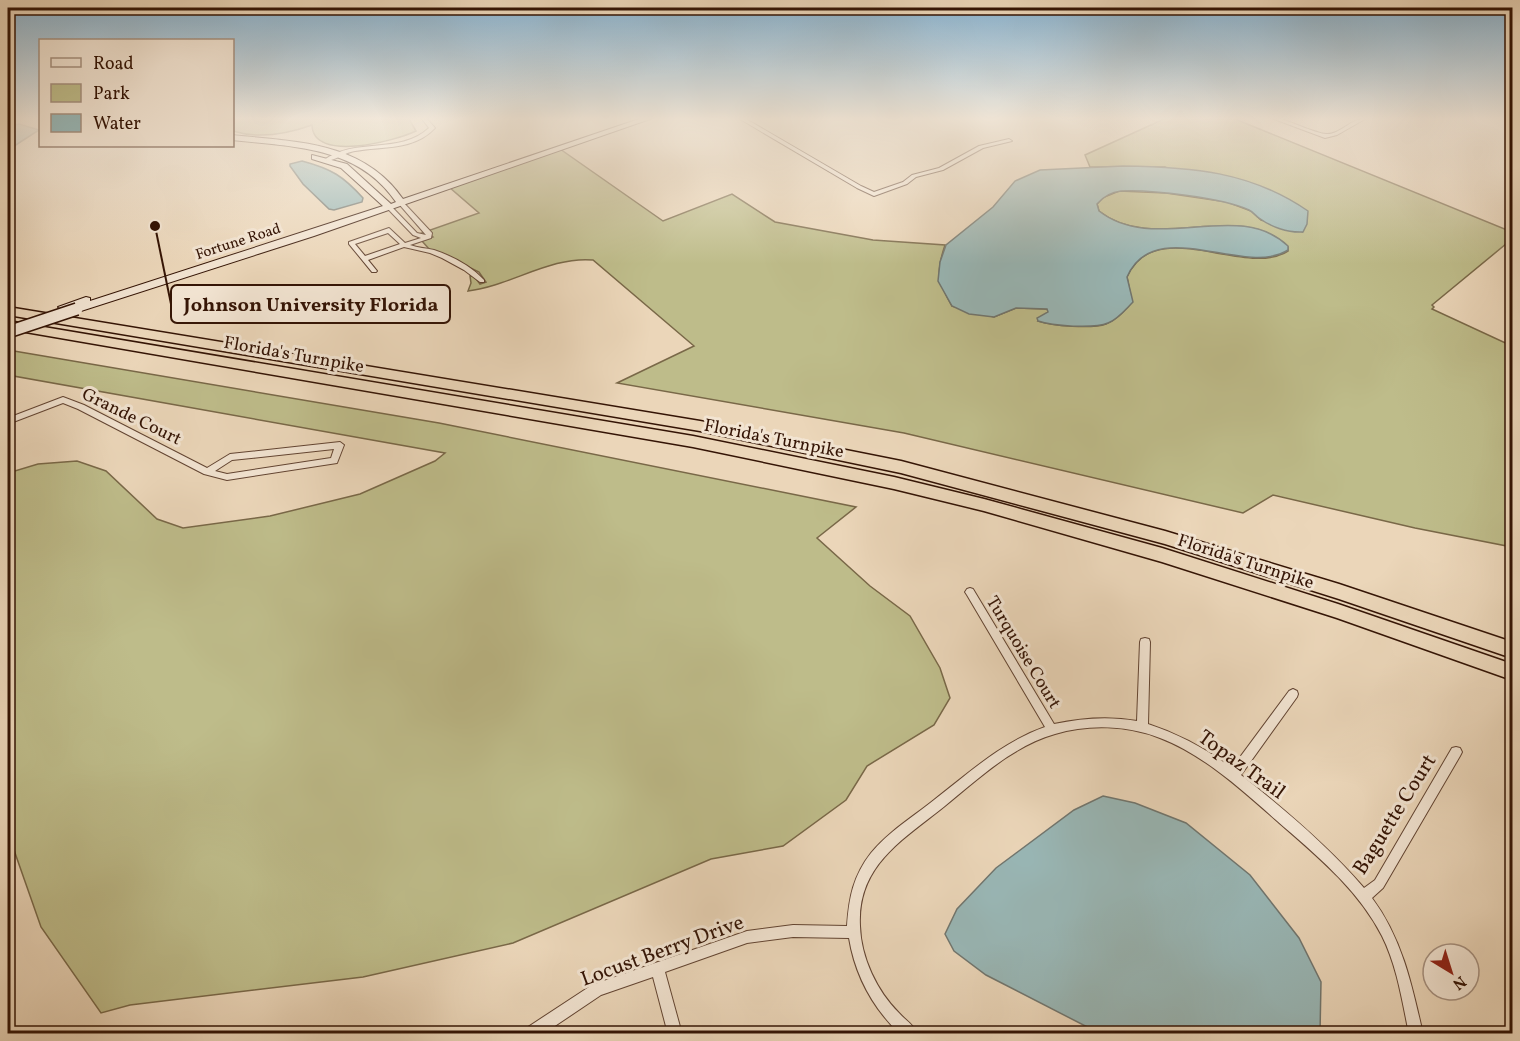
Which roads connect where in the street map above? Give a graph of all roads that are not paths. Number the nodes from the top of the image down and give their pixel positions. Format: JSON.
{"nodes":[{"id":1,"x":346,"y":168,"type":"edge"},
{"id":2,"x":370,"y":168,"type":"edge"},
{"id":3,"x":499,"y":168,"type":"edge"},
{"id":4,"x":826,"y":168,"type":"edge"},
{"id":5,"x":944,"y":168,"type":"edge"},
{"id":6,"x":400,"y":201,"type":"junction"},
{"id":7,"x":386,"y":205,"type":"junction"},
{"id":8,"x":309,"y":231,"type":"junction"},
{"id":9,"x":429,"y":237,"type":"junction"},
{"id":10,"x":404,"y":245,"type":"junction"},
{"id":11,"x":364,"y":259,"type":"junction"},
{"id":12,"x":374,"y":270,"type":"dead end"},
{"id":13,"x":482,"y":281,"type":"dead end"},
{"id":14,"x":8,"y":311,"type":"edge"},
{"id":15,"x":8,"y":326,"type":"edge"},
{"id":16,"x":8,"y":332,"type":"edge"},
{"id":17,"x":8,"y":421,"type":"edge"},
{"id":18,"x":207,"y":472,"type":"junction"},
{"id":19,"x":970,"y":592,"type":"dead end"},
{"id":20,"x":1144,"y":642,"type":"dead end"},
{"id":21,"x":1512,"y":650,"type":"edge"},
{"id":22,"x":1512,"y":672,"type":"edge"},
{"id":23,"x":1293,"y":694,"type":"dead end"},
{"id":24,"x":1142,"y":727,"type":"junction"},
{"id":25,"x":1051,"y":728,"type":"junction"},
{"id":26,"x":1456,"y":752,"type":"dead end"},
{"id":27,"x":1233,"y":776,"type":"junction"},
{"id":28,"x":1364,"y":896,"type":"junction"},
{"id":29,"x":853,"y":932,"type":"junction"},
{"id":30,"x":658,"y":969,"type":"junction"},
{"id":31,"x":530,"y":1034,"type":"edge"},
{"id":32,"x":675,"y":1034,"type":"edge"},
{"id":33,"x":911,"y":1034,"type":"edge"},
{"id":34,"x":1416,"y":1034,"type":"edge"}],
"edges":[{"from":1,"to":7,"type":"main road"},
{"from":2,"to":6,"type":"main road"},
{"from":3,"to":6,"type":"main road","name":"Fortune Road"},
{"from":4,"to":5,"type":"street"},
{"from":6,"to":7,"type":"main road","name":"Fortune Road"},
{"from":6,"to":9,"type":"street"},
{"from":7,"to":8,"type":"main road","name":"Fortune Road"},
{"from":7,"to":9,"type":"street"},
{"from":8,"to":15,"type":"main road","name":"Fortune Road"},
{"from":8,"to":16,"type":"main road","name":"Fortune Road","bridge":true},
{"from":9,"to":10,"type":"street"},
{"from":10,"to":11,"type":"street"},
{"from":10,"to":11,"type":"street"},
{"from":10,"to":13,"type":"street"},
{"from":11,"to":12,"type":"street"},
{"from":14,"to":21,"type":"highway","name":"Florida's Turnpike"},
{"from":15,"to":22,"type":"highway","name":"Florida's Turnpike"},
{"from":17,"to":18,"type":"street","name":"Grande Court"},
{"from":18,"to":18,"type":"street","name":"Grande Court"},
{"from":19,"to":25,"type":"street","name":"Turquoise Court"},
{"from":20,"to":24,"type":"street"},
{"from":23,"to":27,"type":"street"},
{"from":24,"to":25,"type":"street","name":"Topaz Trail"},
{"from":24,"to":27,"type":"street","name":"Topaz Trail"},
{"from":25,"to":29,"type":"street","name":"Topaz Trail"},
{"from":26,"to":28,"type":"street","name":"Baguette Court"},
{"from":27,"to":28,"type":"street","name":"Topaz Trail"},
{"from":28,"to":34,"type":"street","name":"Topaz Trail"},
{"from":29,"to":30,"type":"street","name":"Locust Berry Drive"},
{"from":29,"to":33,"type":"street","name":"Topaz Trail"},
{"from":30,"to":31,"type":"street","name":"Locust Berry Drive"},
{"from":30,"to":32,"type":"street"}]}
